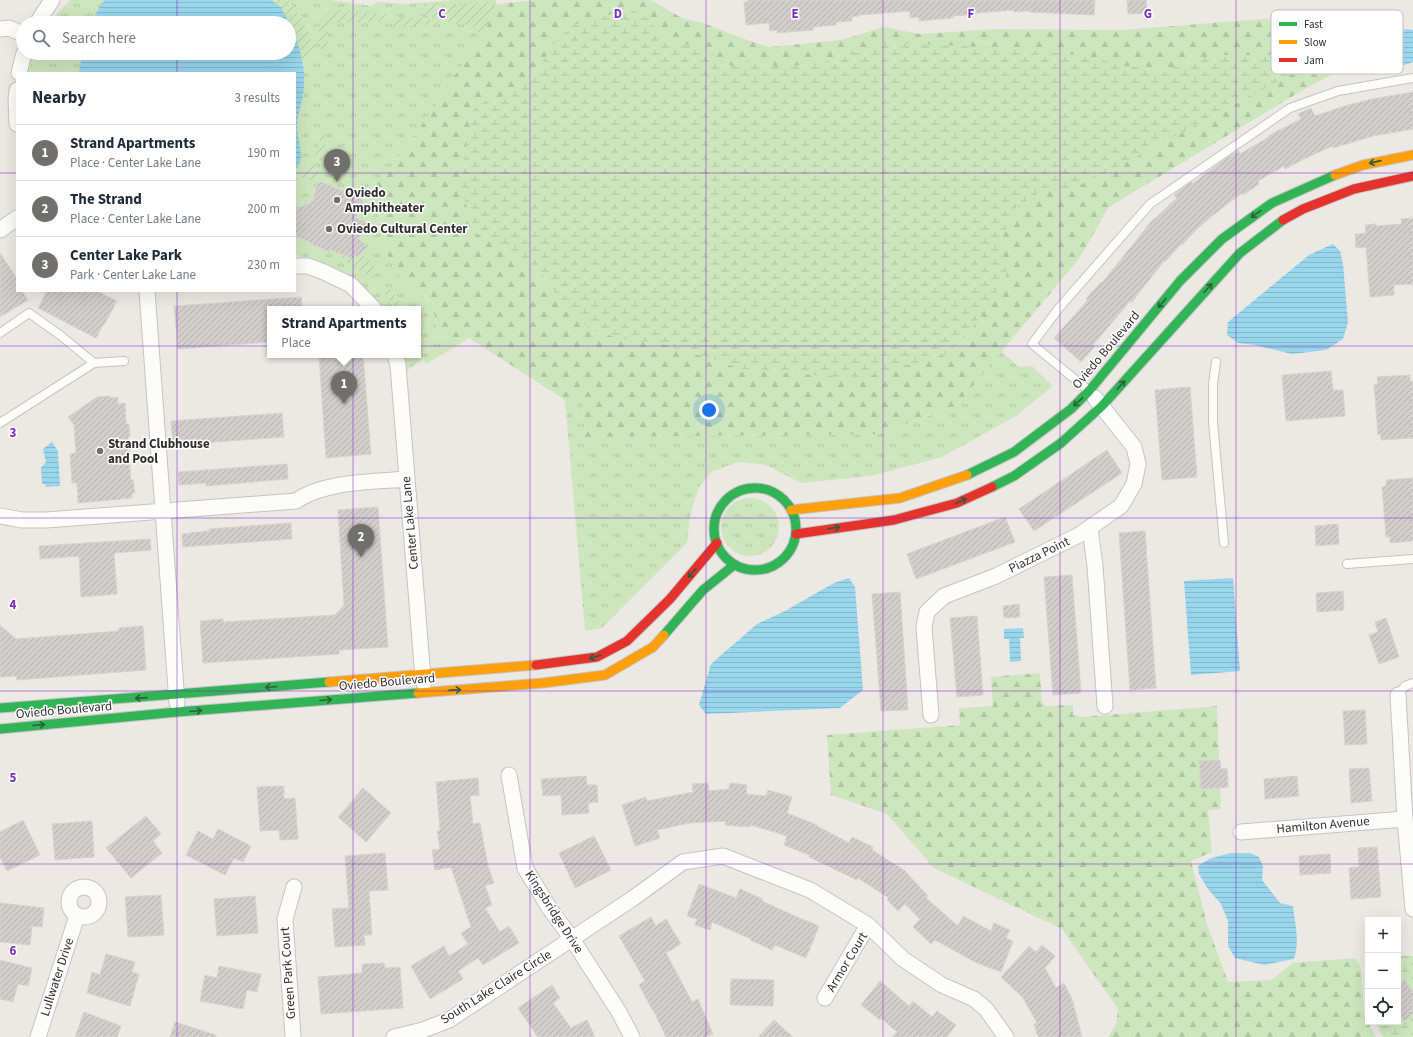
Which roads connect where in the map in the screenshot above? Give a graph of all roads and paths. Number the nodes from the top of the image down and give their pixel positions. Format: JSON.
{"nodes":[{"id":1,"x":52,"y":0,"type":"edge"},
{"id":2,"x":42,"y":16,"type":"edge"},
{"id":3,"x":0,"y":29,"type":"edge"},
{"id":4,"x":16,"y":31,"type":"edge"},
{"id":5,"x":22,"y":60,"type":"edge"},
{"id":6,"x":19,"y":72,"type":"edge"},
{"id":7,"x":1413,"y":78,"type":"edge"},
{"id":8,"x":1413,"y":155,"type":"edge"},
{"id":9,"x":1413,"y":176,"type":"edge"},
{"id":10,"x":16,"y":219,"type":"edge"},
{"id":11,"x":0,"y":230,"type":"edge"},
{"id":12,"x":296,"y":266,"type":"edge"},
{"id":13,"x":147,"y":292,"type":"edge"},
{"id":14,"x":371,"y":306,"type":"edge"},
{"id":15,"x":0,"y":333,"type":"edge"},
{"id":16,"x":396,"y":358,"type":"edge"},
{"id":17,"x":124,"y":361,"type":"dead end"},
{"id":18,"x":94,"y":362,"type":"junction"},
{"id":19,"x":1216,"y":362,"type":"dead end"},
{"id":20,"x":1089,"y":391,"type":"junction"},
{"id":21,"x":1102,"y":406,"type":"junction"},
{"id":22,"x":0,"y":423,"type":"edge"},
{"id":23,"x":407,"y":479,"type":"junction"},
{"id":24,"x":791,"y":510,"type":"junction"},
{"id":25,"x":163,"y":511,"type":"junction"},
{"id":26,"x":0,"y":516,"type":"edge"},
{"id":27,"x":1090,"y":528,"type":"junction"},
{"id":28,"x":796,"y":534,"type":"junction"},
{"id":29,"x":717,"y":543,"type":"junction"},
{"id":30,"x":1224,"y":543,"type":"dead end"},
{"id":31,"x":1413,"y":559,"type":"edge"},
{"id":32,"x":1347,"y":564,"type":"dead end"},
{"id":33,"x":734,"y":565,"type":"junction"},
{"id":34,"x":423,"y":675,"type":"junction"},
{"id":35,"x":1413,"y":683,"type":"edge"},
{"id":36,"x":425,"y":692,"type":"junction"},
{"id":37,"x":176,"y":695,"type":"junction"},
{"id":38,"x":1398,"y":695,"type":"joint"},
{"id":39,"x":1105,"y":706,"type":"dead end"},
{"id":40,"x":0,"y":708,"type":"edge"},
{"id":41,"x":177,"y":712,"type":"junction"},
{"id":42,"x":931,"y":715,"type":"dead end"},
{"id":43,"x":0,"y":729,"type":"edge"},
{"id":44,"x":509,"y":775,"type":"dead end"},
{"id":45,"x":1405,"y":819,"type":"junction"},
{"id":46,"x":1241,"y":832,"type":"dead end"},
{"id":47,"x":294,"y":887,"type":"dead end"},
{"id":48,"x":1413,"y":909,"type":"edge"},
{"id":49,"x":77,"y":916,"type":"dead end"},
{"id":50,"x":868,"y":925,"type":"junction"},
{"id":51,"x":572,"y":939,"type":"junction"},
{"id":52,"x":825,"y":998,"type":"dead end"},
{"id":53,"x":38,"y":1037,"type":"edge"},
{"id":54,"x":293,"y":1037,"type":"edge"},
{"id":55,"x":394,"y":1037,"type":"edge"},
{"id":56,"x":632,"y":1037,"type":"edge"},
{"id":57,"x":1006,"y":1037,"type":"edge"}],
"edges":[{"from":1,"to":2,"type":"street"},
{"from":3,"to":4,"type":"street"},
{"from":5,"to":6,"type":"street"},
{"from":7,"to":20,"type":"lane"},
{"from":8,"to":20,"type":"street","name":"Oviedo Boulevard","one_way":true},
{"from":21,"to":9,"type":"street","one_way":true},
{"from":10,"to":11,"type":"street"},
{"from":12,"to":14,"type":"street"},
{"from":13,"to":25,"type":"street"},
{"from":15,"to":18,"type":"lane"},
{"from":16,"to":23,"type":"street","name":"Center Lake Lane"},
{"from":17,"to":18,"type":"lane"},
{"from":18,"to":22,"type":"lane"},
{"from":19,"to":30,"type":"lane"},
{"from":20,"to":21,"type":"street","name":"Piazza Point"},
{"from":20,"to":24,"type":"street","name":"Oviedo Boulevard","one_way":true},
{"from":21,"to":27,"type":"street","name":"Piazza Point"},
{"from":28,"to":21,"type":"street","one_way":true},
{"from":23,"to":25,"type":"street"},
{"from":23,"to":34,"type":"street","name":"Center Lake Lane"},
{"from":24,"to":28,"type":"street"},
{"from":24,"to":29,"type":"street"},
{"from":25,"to":26,"type":"street"},
{"from":25,"to":37,"type":"street"},
{"from":27,"to":39,"type":"street"},
{"from":27,"to":42,"type":"street","name":"Piazza Point"},
{"from":28,"to":33,"type":"street"},
{"from":29,"to":33,"type":"street"},
{"from":29,"to":34,"type":"street","name":"Oviedo Boulevard","one_way":true},
{"from":31,"to":32,"type":"lane"},
{"from":36,"to":33,"type":"street","name":"Oviedo Boulevard","one_way":true},
{"from":34,"to":36,"type":"street","name":"Center Lake Lane"},
{"from":34,"to":37,"type":"street","name":"Oviedo Boulevard","one_way":true},
{"from":35,"to":38,"type":"lane"},
{"from":41,"to":36,"type":"street","name":"Oviedo Boulevard","one_way":true},
{"from":37,"to":40,"type":"street","name":"Oviedo Boulevard","one_way":true},
{"from":37,"to":41,"type":"street"},
{"from":38,"to":45,"type":"street"},
{"from":43,"to":41,"type":"street","name":"Oviedo Boulevard","one_way":true},
{"from":44,"to":51,"type":"street","name":"Kingsbridge Drive"},
{"from":45,"to":46,"type":"street","name":"Hamilton Avenue"},
{"from":45,"to":48,"type":"street"},
{"from":47,"to":54,"type":"street","name":"Green Park Court"},
{"from":49,"to":53,"type":"street","name":"Lullwater Drive"},
{"from":50,"to":51,"type":"street","name":"South Lake Claire Circle"},
{"from":50,"to":52,"type":"street","name":"Armor Court"},
{"from":50,"to":57,"type":"street","name":"South Lake Claire Circle"},
{"from":51,"to":55,"type":"street","name":"South Lake Claire Circle"},
{"from":51,"to":56,"type":"street","name":"Kingsbridge Drive"}]}
